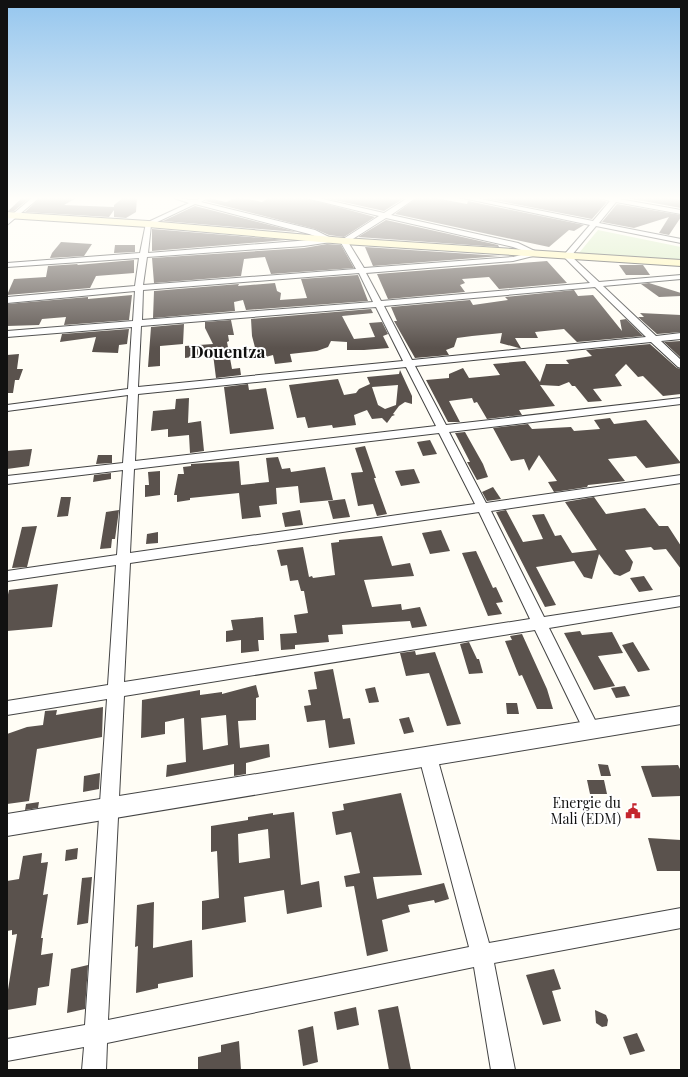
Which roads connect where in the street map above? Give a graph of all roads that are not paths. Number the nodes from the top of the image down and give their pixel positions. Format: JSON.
{"nodes":[{"id":1,"x":145,"y":247,"type":"edge"},
{"id":2,"x":252,"y":247,"type":"edge"},
{"id":3,"x":348,"y":247,"type":"edge"},
{"id":4,"x":437,"y":247,"type":"edge"},
{"id":5,"x":521,"y":247,"type":"edge"},
{"id":6,"x":574,"y":247,"type":"edge"},
{"id":7,"x":144,"y":254,"type":"junction"},
{"id":8,"x":537,"y":254,"type":"junction"},
{"id":9,"x":567,"y":256,"type":"junction"},
{"id":10,"x":681,"y":263,"type":"edge"},
{"id":11,"x":7,"y":265,"type":"edge"},
{"id":12,"x":362,"y":272,"type":"junction"},
{"id":13,"x":681,"y":277,"type":"edge"},
{"id":14,"x":596,"y":283,"type":"junction"},
{"id":15,"x":139,"y":288,"type":"junction"},
{"id":16,"x":7,"y":300,"type":"edge"},
{"id":17,"x":378,"y":304,"type":"junction"},
{"id":18,"x":138,"y":322,"type":"junction"},
{"id":19,"x":7,"y":334,"type":"edge"},
{"id":20,"x":681,"y":336,"type":"edge"},
{"id":21,"x":654,"y":338,"type":"junction"},
{"id":22,"x":408,"y":363,"type":"junction"},
{"id":23,"x":681,"y":365,"type":"edge"},
{"id":24,"x":133,"y":391,"type":"junction"},
{"id":25,"x":681,"y":401,"type":"edge"},
{"id":26,"x":7,"y":408,"type":"edge"},
{"id":27,"x":442,"y":429,"type":"junction"},
{"id":28,"x":128,"y":466,"type":"junction"},
{"id":29,"x":681,"y":479,"type":"edge"},
{"id":30,"x":7,"y":480,"type":"edge"},
{"id":31,"x":483,"y":508,"type":"junction"},
{"id":32,"x":123,"y":560,"type":"junction"},
{"id":33,"x":7,"y":576,"type":"edge"},
{"id":34,"x":681,"y":601,"type":"edge"},
{"id":35,"x":539,"y":624,"type":"junction"},
{"id":36,"x":116,"y":690,"type":"junction"},
{"id":37,"x":7,"y":708,"type":"edge"},
{"id":38,"x":681,"y":715,"type":"edge"},
{"id":39,"x":592,"y":730,"type":"junction"},
{"id":40,"x":428,"y":757,"type":"junction"},
{"id":41,"x":110,"y":807,"type":"junction"},
{"id":42,"x":7,"y":824,"type":"edge"},
{"id":43,"x":681,"y":918,"type":"edge"},
{"id":44,"x":482,"y":955,"type":"junction"},
{"id":45,"x":96,"y":1034,"type":"junction"},
{"id":46,"x":7,"y":1050,"type":"edge"},
{"id":47,"x":94,"y":1070,"type":"edge"},
{"id":48,"x":503,"y":1070,"type":"edge"}],
"edges":[{"from":1,"to":7,"type":"street"},
{"from":2,"to":7,"type":"street"},
{"from":3,"to":12,"type":"street"},
{"from":4,"to":8,"type":"main road"},
{"from":5,"to":8,"type":"street"},
{"from":6,"to":9,"type":"street"},
{"from":7,"to":11,"type":"street"},
{"from":7,"to":15,"type":"street"},
{"from":8,"to":9,"type":"main road"},
{"from":8,"to":12,"type":"street"},
{"from":9,"to":10,"type":"main road"},
{"from":9,"to":14,"type":"street"},
{"from":12,"to":15,"type":"street"},
{"from":12,"to":17,"type":"street"},
{"from":13,"to":14,"type":"street"},
{"from":14,"to":17,"type":"street"},
{"from":14,"to":21,"type":"street"},
{"from":15,"to":16,"type":"street"},
{"from":15,"to":18,"type":"street"},
{"from":17,"to":18,"type":"street"},
{"from":17,"to":22,"type":"street"},
{"from":18,"to":19,"type":"street"},
{"from":18,"to":24,"type":"street"},
{"from":20,"to":21,"type":"street"},
{"from":21,"to":22,"type":"street"},
{"from":21,"to":23,"type":"street"},
{"from":22,"to":24,"type":"street"},
{"from":22,"to":27,"type":"street"},
{"from":24,"to":26,"type":"street"},
{"from":24,"to":28,"type":"street"},
{"from":25,"to":27,"type":"street"},
{"from":27,"to":28,"type":"street"},
{"from":27,"to":31,"type":"street"},
{"from":28,"to":30,"type":"street"},
{"from":28,"to":32,"type":"street"},
{"from":29,"to":31,"type":"street"},
{"from":31,"to":32,"type":"street"},
{"from":31,"to":35,"type":"street"},
{"from":32,"to":33,"type":"street"},
{"from":32,"to":36,"type":"street"},
{"from":34,"to":35,"type":"street"},
{"from":35,"to":36,"type":"street"},
{"from":35,"to":39,"type":"street"},
{"from":36,"to":37,"type":"street"},
{"from":36,"to":41,"type":"street"},
{"from":38,"to":39,"type":"street"},
{"from":39,"to":40,"type":"street"},
{"from":40,"to":41,"type":"street"},
{"from":40,"to":44,"type":"street"},
{"from":41,"to":42,"type":"street"},
{"from":41,"to":45,"type":"street"},
{"from":43,"to":44,"type":"street"},
{"from":44,"to":45,"type":"street"},
{"from":44,"to":48,"type":"street"},
{"from":45,"to":46,"type":"street"},
{"from":45,"to":47,"type":"street"}]}
